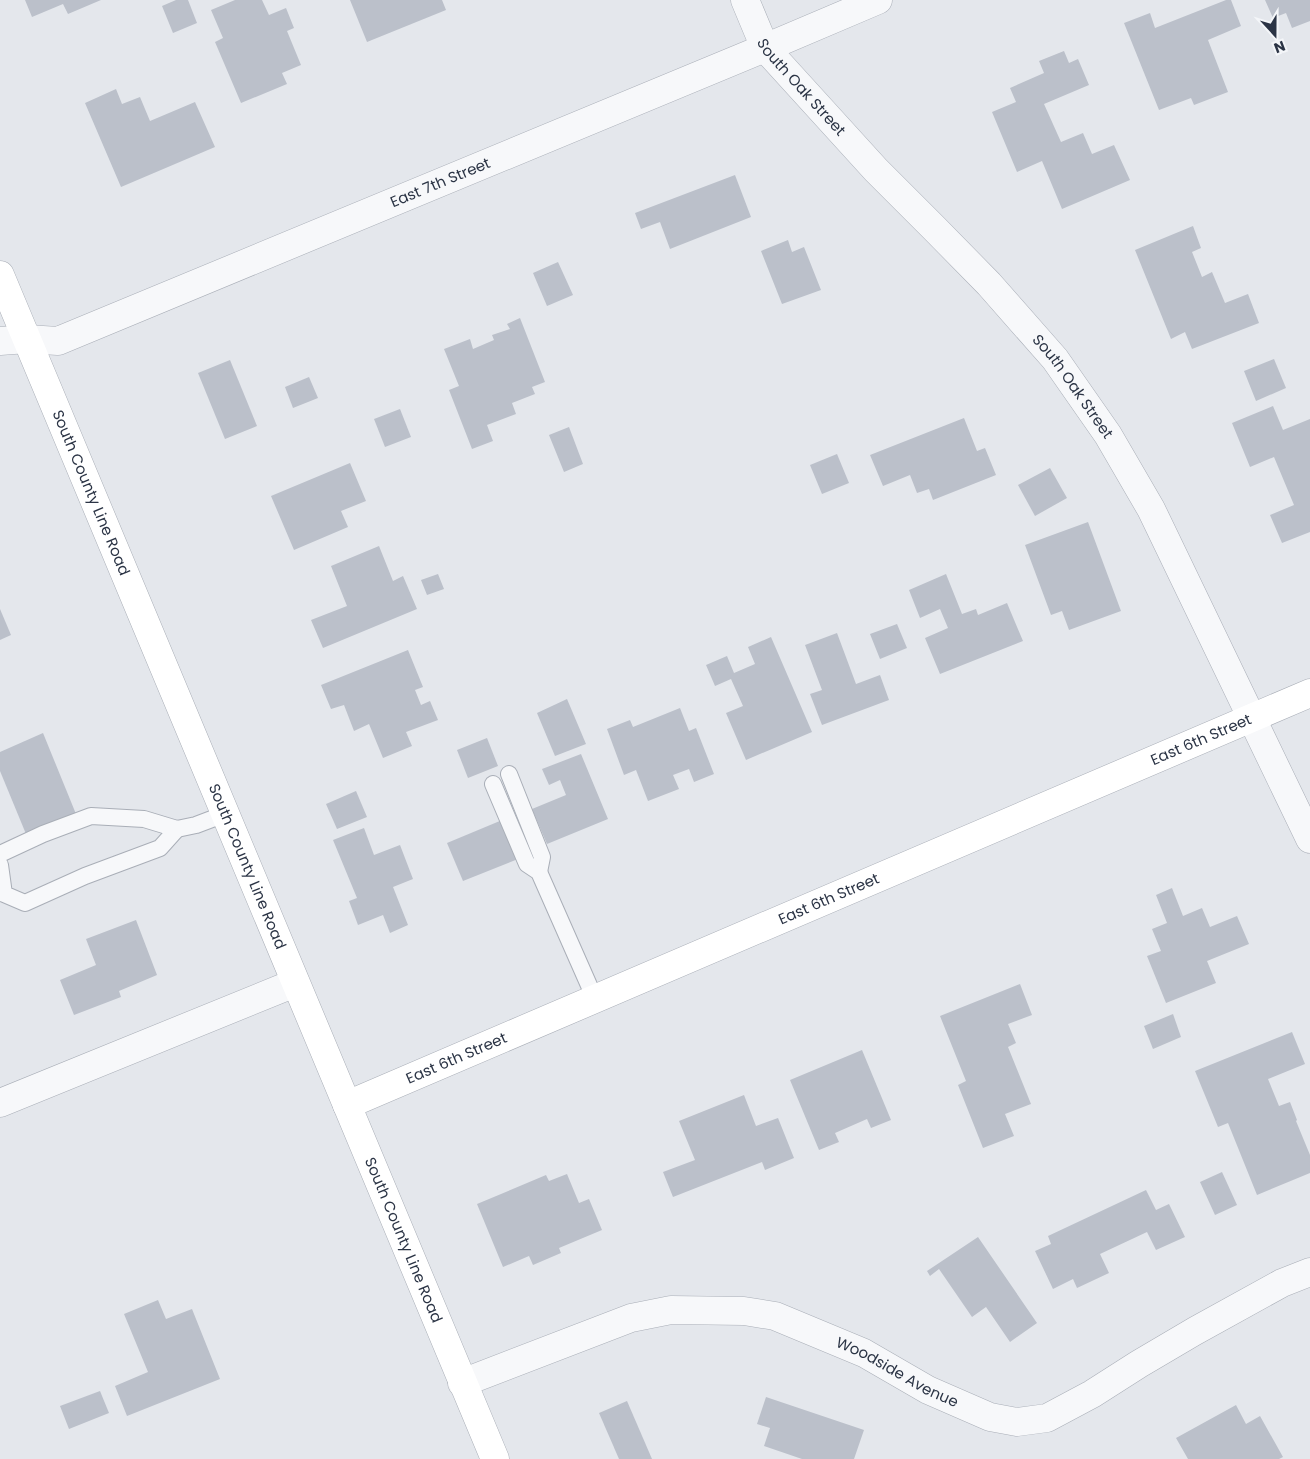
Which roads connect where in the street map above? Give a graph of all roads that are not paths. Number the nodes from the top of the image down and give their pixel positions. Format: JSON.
{"nodes":[{"id":1,"x":745,"y":0,"type":"edge"},
{"id":2,"x":878,"y":0,"type":"edge"},
{"id":3,"x":765,"y":48,"type":"junction"},
{"id":4,"x":0,"y":275,"type":"edge"},
{"id":5,"x":13,"y":340,"type":"edge"},
{"id":6,"x":1310,"y":693,"type":"edge"},
{"id":7,"x":1252,"y":717,"type":"junction"},
{"id":8,"x":509,"y":774,"type":"dead end"},
{"id":9,"x":493,"y":784,"type":"dead end"},
{"id":10,"x":225,"y":814,"type":"junction"},
{"id":11,"x":177,"y":829,"type":"junction"},
{"id":12,"x":1310,"y":838,"type":"edge"},
{"id":13,"x":0,"y":854,"type":"edge"},
{"id":14,"x":0,"y":866,"type":"edge"},
{"id":15,"x":539,"y":872,"type":"junction"},
{"id":16,"x":295,"y":983,"type":"junction"},
{"id":17,"x":595,"y":998,"type":"junction"},
{"id":18,"x":0,"y":1103,"type":"edge"},
{"id":19,"x":347,"y":1105,"type":"junction"},
{"id":20,"x":1310,"y":1272,"type":"edge"},
{"id":21,"x":462,"y":1383,"type":"junction"},
{"id":22,"x":494,"y":1459,"type":"edge"}],
"edges":[{"from":1,"to":3,"type":"street","name":"South Oak Street"},
{"from":2,"to":3,"type":"street","name":"East 7th Street"},
{"from":3,"to":5,"type":"street","name":"East 7th Street"},
{"from":3,"to":7,"type":"street","name":"South Oak Street"},
{"from":4,"to":5,"type":"main road","name":"South County Line Road"},
{"from":5,"to":10,"type":"main road","name":"South County Line Road"},
{"from":6,"to":7,"type":"main road","name":"East 6th Street"},
{"from":7,"to":12,"type":"street","name":"South Oak Street"},
{"from":7,"to":17,"type":"main road","name":"East 6th Street"},
{"from":8,"to":15,"type":"lane"},
{"from":9,"to":15,"type":"lane"},
{"from":10,"to":11,"type":"lane"},
{"from":10,"to":16,"type":"main road","name":"South County Line Road"},
{"from":11,"to":13,"type":"lane"},
{"from":11,"to":14,"type":"lane"},
{"from":15,"to":17,"type":"lane"},
{"from":16,"to":18,"type":"street"},
{"from":16,"to":19,"type":"main road","name":"South County Line Road"},
{"from":17,"to":19,"type":"main road","name":"East 6th Street"},
{"from":19,"to":21,"type":"main road","name":"South County Line Road"},
{"from":20,"to":21,"type":"street","name":"Woodside Avenue"},
{"from":21,"to":22,"type":"main road","name":"South County Line Road"}]}
